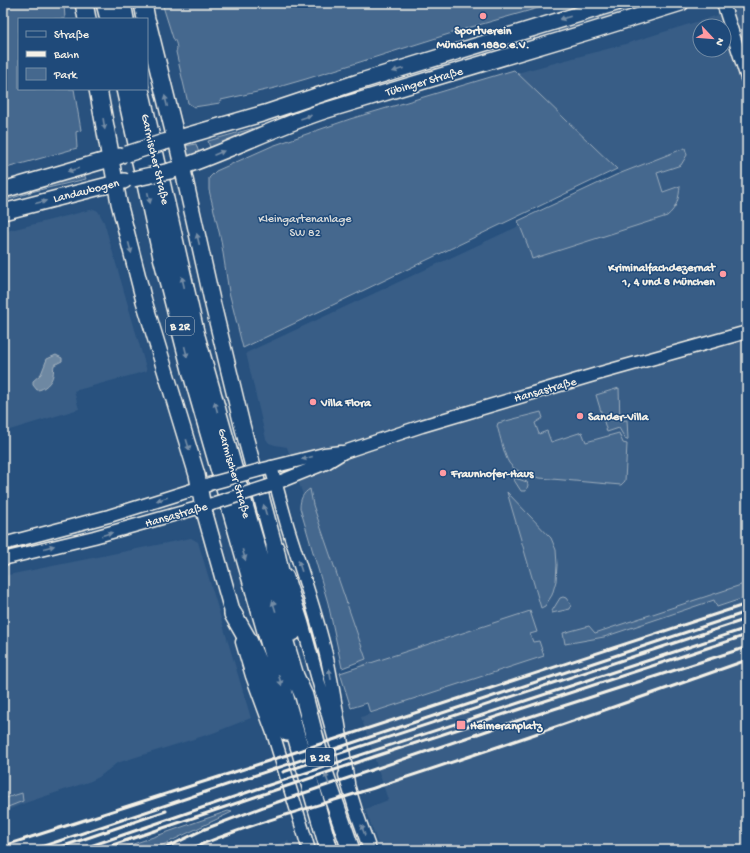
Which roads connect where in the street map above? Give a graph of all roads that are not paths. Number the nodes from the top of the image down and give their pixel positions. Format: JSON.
{"nodes":[{"id":1,"x":84,"y":3,"type":"edge"},
{"id":2,"x":105,"y":3,"type":"edge"},
{"id":3,"x":122,"y":3,"type":"edge"},
{"id":4,"x":143,"y":3,"type":"edge"},
{"id":5,"x":616,"y":3,"type":"edge"},
{"id":6,"x":682,"y":3,"type":"edge"},
{"id":7,"x":723,"y":3,"type":"edge"},
{"id":8,"x":87,"y":18,"type":"edge"},
{"id":9,"x":109,"y":18,"type":"edge"},
{"id":10,"x":125,"y":18,"type":"edge"},
{"id":11,"x":147,"y":18,"type":"edge"},
{"id":12,"x":148,"y":25,"type":"edge"},
{"id":13,"x":747,"y":78,"type":"edge"},
{"id":14,"x":98,"y":90,"type":"edge"},
{"id":15,"x":125,"y":90,"type":"edge"},
{"id":16,"x":140,"y":90,"type":"edge"},
{"id":17,"x":170,"y":141,"type":"junction"},
{"id":18,"x":111,"y":159,"type":"junction"},
{"id":19,"x":176,"y":169,"type":"junction"},
{"id":20,"x":115,"y":183,"type":"junction"},
{"id":21,"x":3,"y":190,"type":"edge"},
{"id":22,"x":3,"y":212,"type":"edge"},
{"id":23,"x":747,"y":332,"type":"edge"},
{"id":24,"x":344,"y":452,"type":"junction"},
{"id":25,"x":267,"y":468,"type":"junction"},
{"id":26,"x":273,"y":485,"type":"junction"},
{"id":27,"x":204,"y":486,"type":"junction"},
{"id":28,"x":209,"y":505,"type":"junction"},
{"id":29,"x":3,"y":544,"type":"edge"},
{"id":30,"x":275,"y":548,"type":"junction"},
{"id":31,"x":3,"y":559,"type":"edge"},
{"id":32,"x":233,"y":614,"type":"junction"},
{"id":33,"x":304,"y":696,"type":"junction"},
{"id":34,"x":300,"y":751,"type":"junction"},
{"id":35,"x":348,"y":783,"type":"junction"},
{"id":36,"x":309,"y":850,"type":"edge"},
{"id":37,"x":329,"y":850,"type":"edge"},
{"id":38,"x":351,"y":850,"type":"edge"},
{"id":39,"x":370,"y":850,"type":"edge"}],
"edges":[{"from":1,"to":8,"type":"highway"},
{"from":2,"to":9,"type":"highway"},
{"from":3,"to":10,"type":"highway"},
{"from":4,"to":11,"type":"highway"},
{"from":5,"to":17,"type":"main road","name":"Tübinger Straße","one_way":true},
{"from":19,"to":6,"type":"main road","name":"Tübinger Straße","one_way":true},
{"from":7,"to":13,"type":"street"},
{"from":17,"to":12,"type":"highway","one_way":true},
{"from":14,"to":18,"type":"highway","one_way":true},
{"from":15,"to":34,"type":"highway","name":"Garmischer Straße","number":"B 2R","one_way":true},
{"from":33,"to":16,"type":"highway","name":"Garmischer Straße","number":"B 2R","one_way":true},
{"from":17,"to":18,"type":"main road","name":"Landaubogen","bridge":true},
{"from":17,"to":19,"type":"main road","name":"Garmischer Straße"},
{"from":18,"to":20,"type":"main road"},
{"from":18,"to":21,"type":"main road","name":"Landaubogen","one_way":true},
{"from":19,"to":20,"type":"main road","name":"Landaubogen","bridge":true},
{"from":30,"to":19,"type":"main road","name":"Garmischer Straße","one_way":true},
{"from":22,"to":20,"type":"main road","name":"Landaubogen","one_way":true},
{"from":20,"to":27,"type":"main road","one_way":true},
{"from":23,"to":24,"type":"street","name":"Hansastraße"},
{"from":24,"to":25,"type":"street","name":"Hansastraße","one_way":true},
{"from":24,"to":26,"type":"street","name":"Hansastraße"},
{"from":25,"to":26,"type":"street","name":"Garmischer Straße"},
{"from":25,"to":27,"type":"street","name":"Hansastraße","bridge":true},
{"from":26,"to":28,"type":"street","name":"Hansastraße","bridge":true},
{"from":35,"to":26,"type":"street","name":"Garmischer Straße","one_way":true},
{"from":27,"to":28,"type":"main road"},
{"from":27,"to":29,"type":"street","name":"Hansastraße","one_way":true},
{"from":31,"to":28,"type":"street","name":"Hansastraße","one_way":true},
{"from":28,"to":32,"type":"main road"},
{"from":30,"to":33,"type":"highway"},
{"from":30,"to":35,"type":"street","name":"Garmischer Straße"},
{"from":32,"to":34,"type":"highway"},
{"from":32,"to":36,"type":"street"},
{"from":38,"to":33,"type":"highway","name":"Garmischer Straße","number":"B 2R","one_way":true},
{"from":34,"to":37,"type":"highway","name":"Garmischer Straße","number":"B 2R"},
{"from":39,"to":35,"type":"street","name":"Garmischer Straße","one_way":true}]}
